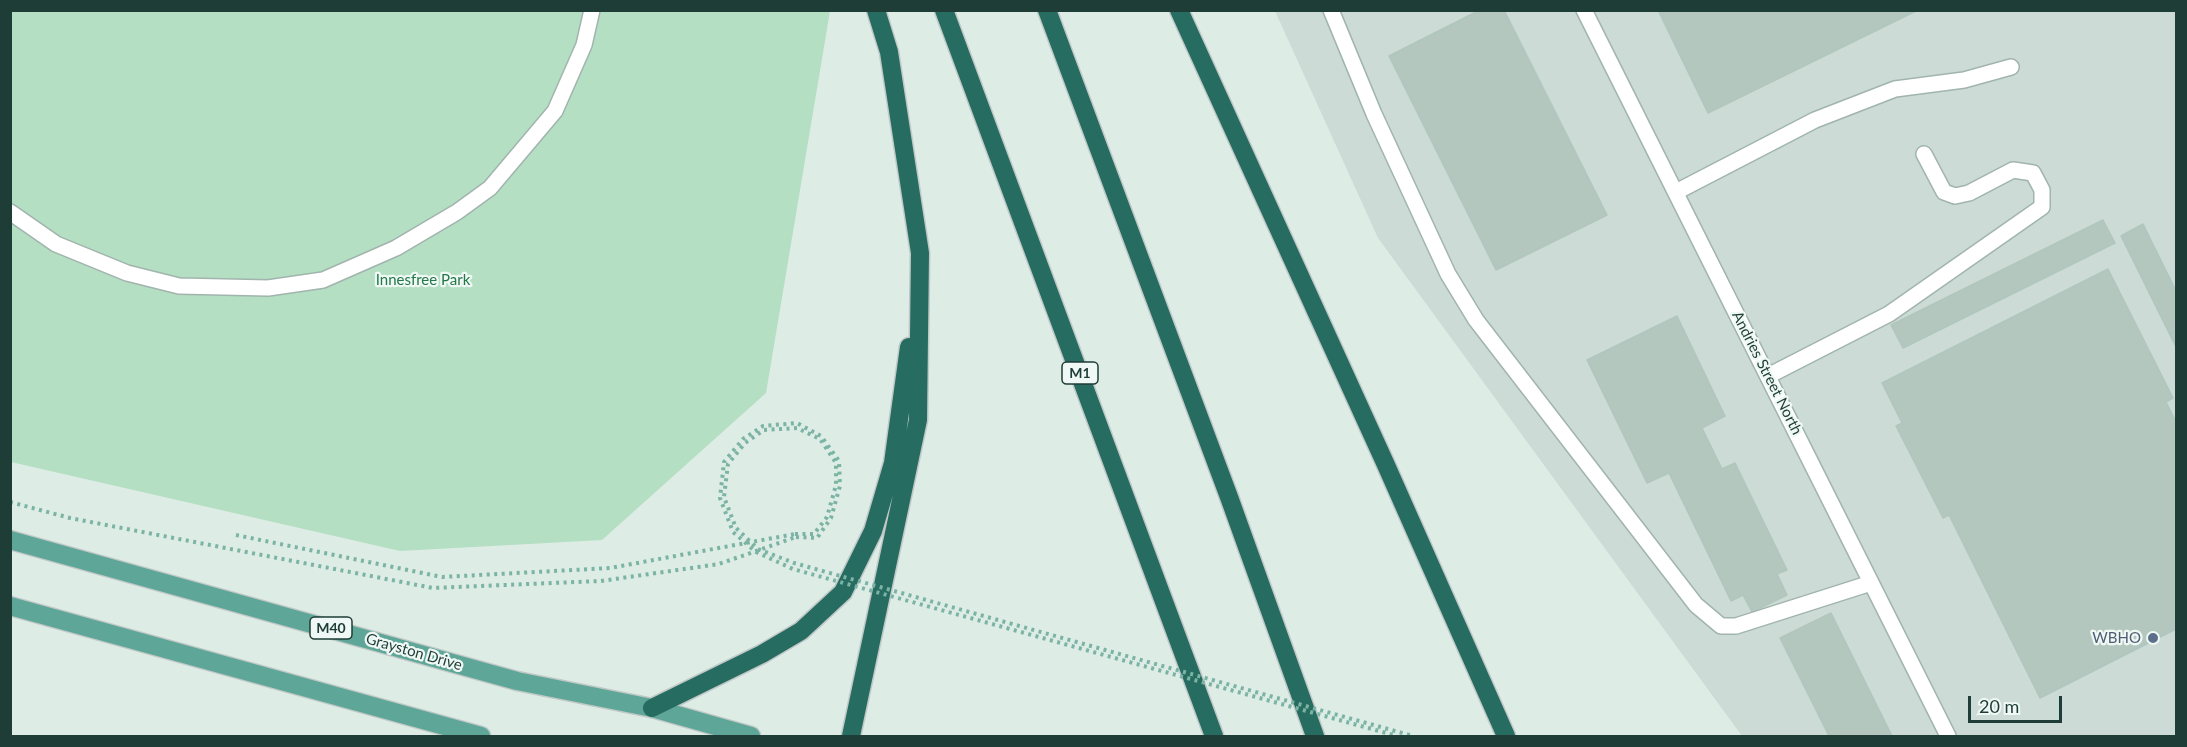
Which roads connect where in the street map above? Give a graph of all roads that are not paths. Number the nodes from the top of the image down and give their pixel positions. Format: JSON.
{"nodes":[{"id":1,"x":592,"y":10,"type":"edge"},
{"id":2,"x":876,"y":10,"type":"edge"},
{"id":3,"x":944,"y":10,"type":"edge"},
{"id":4,"x":1047,"y":10,"type":"edge"},
{"id":5,"x":1179,"y":10,"type":"edge"},
{"id":6,"x":1331,"y":10,"type":"edge"},
{"id":7,"x":1584,"y":10,"type":"edge"},
{"id":8,"x":2011,"y":67,"type":"dead end"},
{"id":9,"x":1924,"y":154,"type":"dead end"},
{"id":10,"x":1676,"y":192,"type":"junction"},
{"id":11,"x":10,"y":212,"type":"edge"},
{"id":12,"x":920,"y":253,"type":"junction"},
{"id":13,"x":1768,"y":376,"type":"junction"},
{"id":14,"x":1386,"y":465,"type":"junction"},
{"id":15,"x":10,"y":540,"type":"edge"},
{"id":16,"x":1871,"y":583,"type":"junction"},
{"id":17,"x":10,"y":606,"type":"edge"},
{"id":18,"x":10,"y":614,"type":"edge"},
{"id":19,"x":120,"y":638,"type":"junction"},
{"id":20,"x":652,"y":708,"type":"junction"},
{"id":21,"x":481,"y":736,"type":"edge"},
{"id":22,"x":751,"y":736,"type":"edge"},
{"id":23,"x":850,"y":736,"type":"edge"},
{"id":24,"x":1214,"y":736,"type":"edge"},
{"id":25,"x":1315,"y":736,"type":"edge"},
{"id":26,"x":1506,"y":736,"type":"edge"},
{"id":27,"x":1518,"y":736,"type":"edge"},
{"id":28,"x":1948,"y":736,"type":"edge"}],
"edges":[{"from":1,"to":11,"type":"lane"},
{"from":2,"to":12,"type":"highway"},
{"from":3,"to":24,"type":"highway","number":"M1"},
{"from":4,"to":25,"type":"highway"},
{"from":5,"to":14,"type":"highway"},
{"from":6,"to":16,"type":"lane"},
{"from":7,"to":10,"type":"lane","name":"Andries Street North"},
{"from":8,"to":10,"type":"lane"},
{"from":9,"to":13,"type":"lane"},
{"from":10,"to":13,"type":"lane","name":"Andries Street North"},
{"from":12,"to":20,"type":"highway"},
{"from":12,"to":23,"type":"highway"},
{"from":13,"to":16,"type":"lane","name":"Andries Street North"},
{"from":14,"to":26,"type":"highway"},
{"from":14,"to":27,"type":"highway"},
{"from":15,"to":20,"type":"main road","name":"Grayston Drive","number":"M40"},
{"from":16,"to":28,"type":"lane","name":"Andries Street North"},
{"from":17,"to":19,"type":"main road"},
{"from":18,"to":19,"type":"main road"},
{"from":19,"to":21,"type":"main road"},
{"from":20,"to":22,"type":"main road","name":"Grayston Drive","number":"M40"}]}
